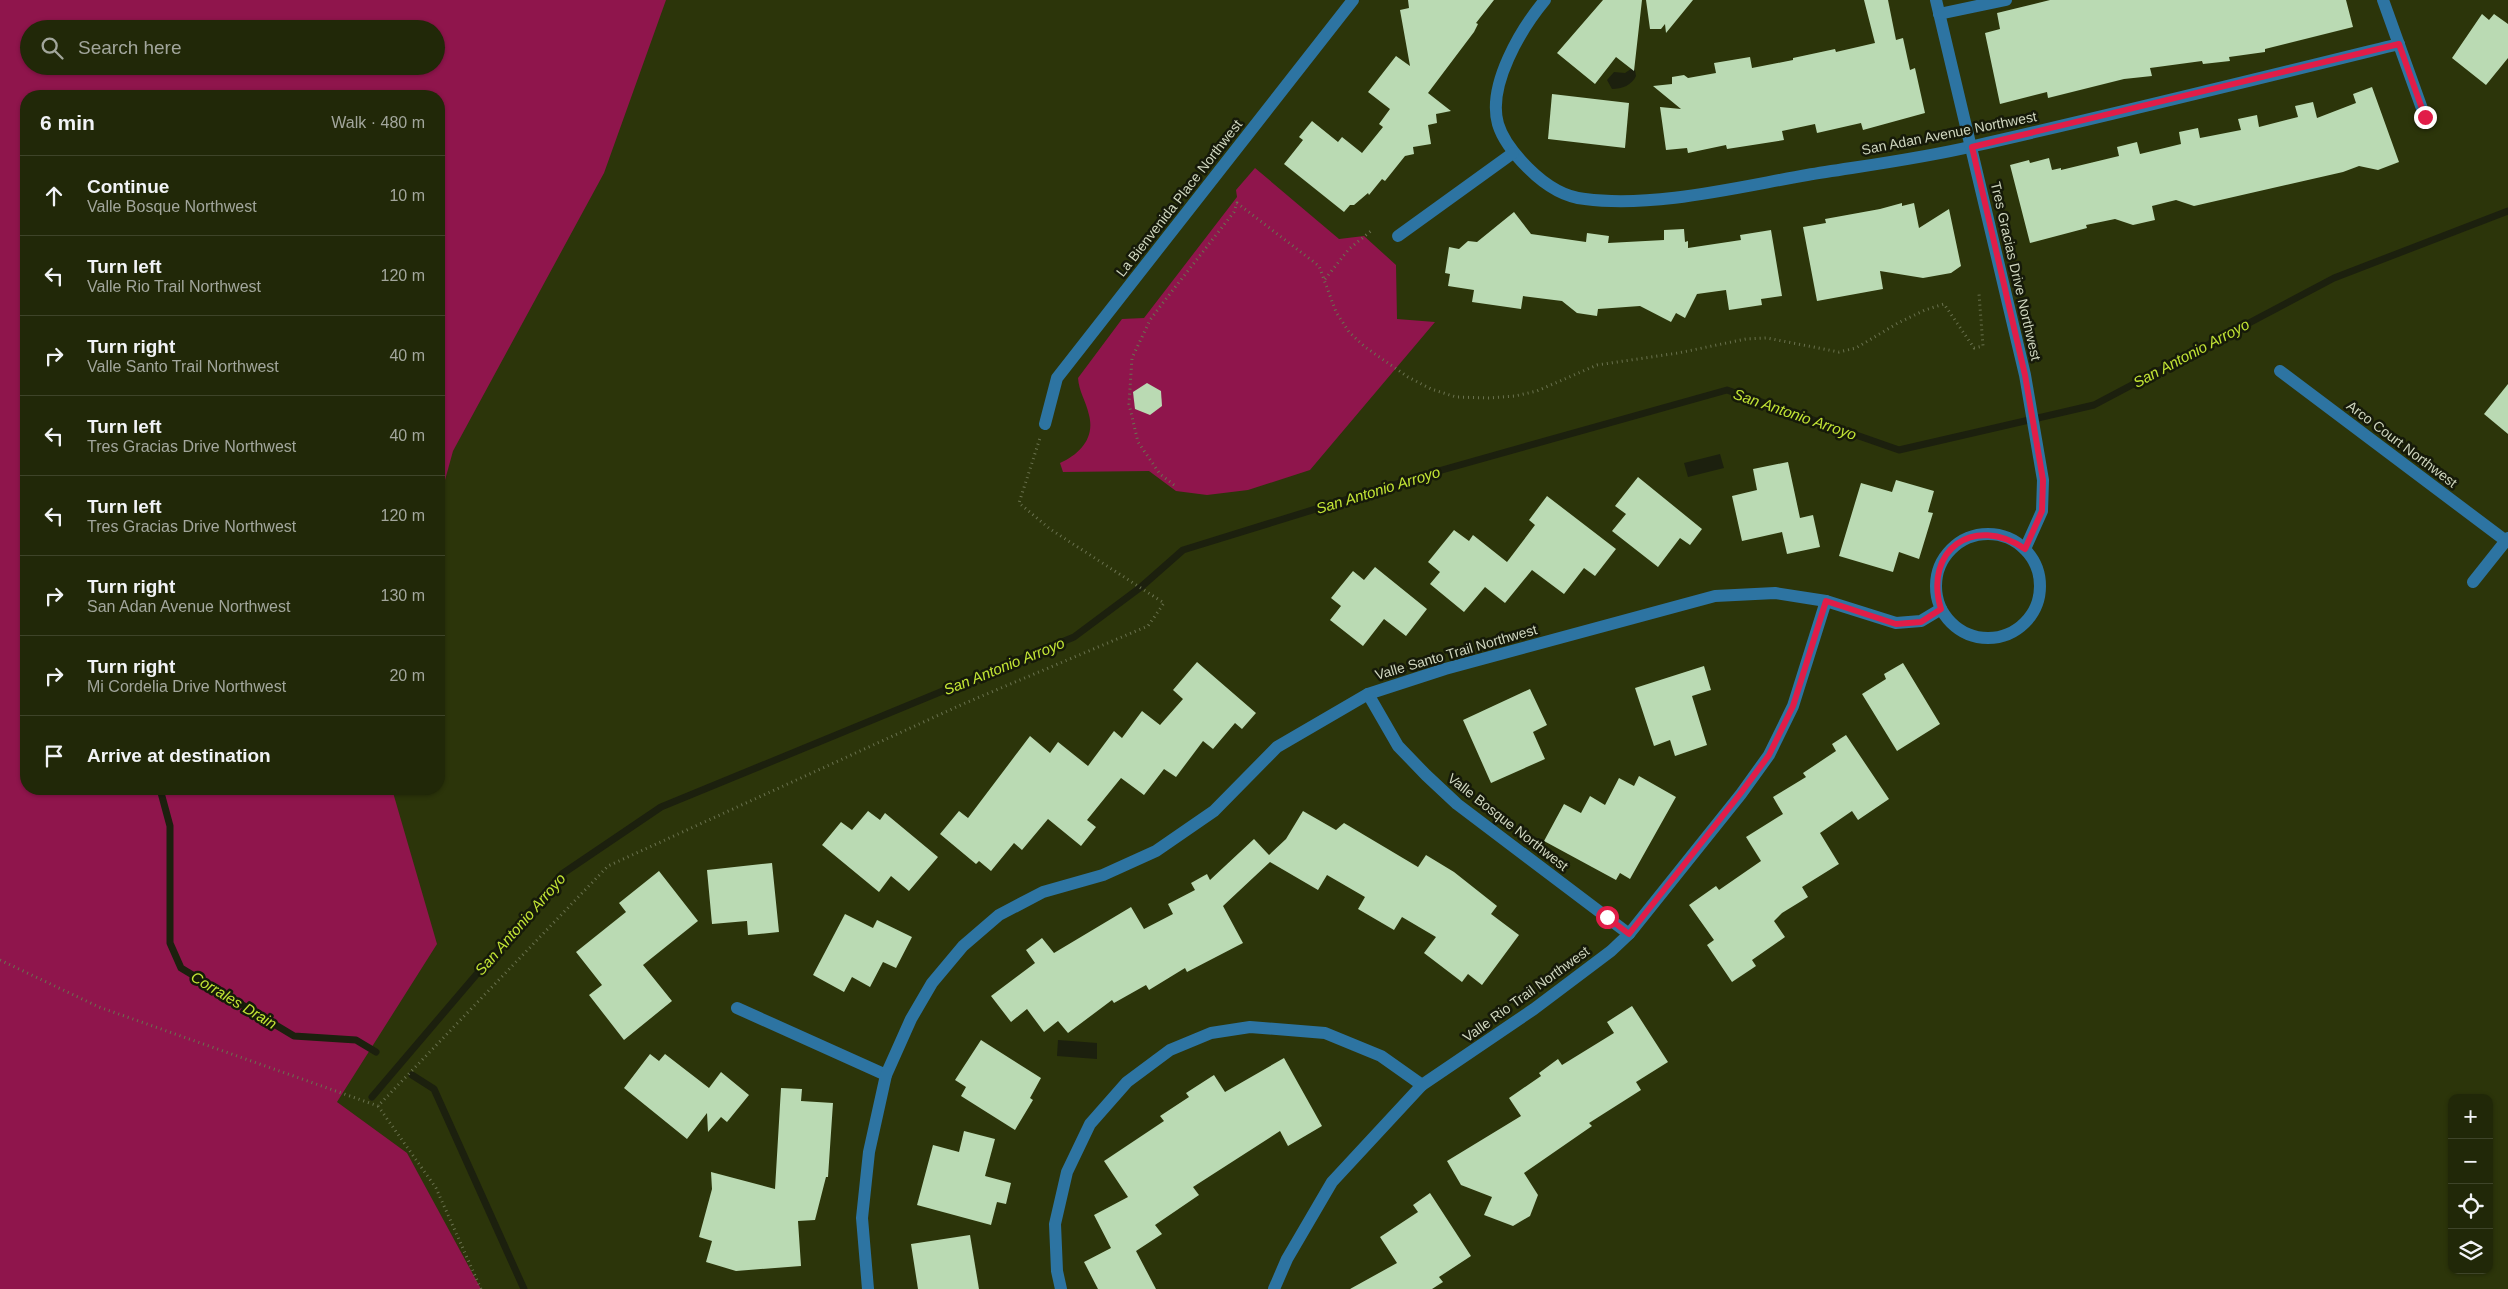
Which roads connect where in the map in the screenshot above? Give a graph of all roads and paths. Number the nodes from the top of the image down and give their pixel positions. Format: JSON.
{"nodes":[{"id":1,"x":1353,"y":0,"type":"edge"},
{"id":2,"x":1544,"y":0,"type":"edge"},
{"id":3,"x":1936,"y":0,"type":"edge"},
{"id":4,"x":2006,"y":0,"type":"edge"},
{"id":5,"x":2383,"y":0,"type":"edge"},
{"id":6,"x":1939,"y":14,"type":"junction"},
{"id":7,"x":2399,"y":44,"type":"junction"},
{"id":8,"x":2425,"y":117,"type":"dead end"},
{"id":9,"x":1972,"y":147,"type":"junction"},
{"id":10,"x":1513,"y":153,"type":"junction"},
{"id":11,"x":1371,"y":231,"type":"dead end"},
{"id":12,"x":1398,"y":236,"type":"dead end"},
{"id":13,"x":1325,"y":279,"type":"junction"},
{"id":14,"x":1979,"y":294,"type":"dead end"},
{"id":15,"x":2280,"y":371,"type":"dead end"},
{"id":16,"x":1045,"y":424,"type":"joint"},
{"id":17,"x":1174,"y":485,"type":"dead end"},
{"id":18,"x":2507,"y":540,"type":"edge"},
{"id":19,"x":2025,"y":549,"type":"junction"},
{"id":20,"x":2473,"y":582,"type":"dead end"},
{"id":21,"x":1826,"y":601,"type":"junction"},
{"id":22,"x":1941,"y":609,"type":"junction"},
{"id":23,"x":1368,"y":694,"type":"junction"},
{"id":24,"x":1629,"y":934,"type":"junction"},
{"id":25,"x":0,"y":960,"type":"edge"},
{"id":26,"x":737,"y":1008,"type":"dead end"},
{"id":27,"x":886,"y":1075,"type":"junction"},
{"id":28,"x":1422,"y":1085,"type":"junction"},
{"id":29,"x":378,"y":1106,"type":"junction"},
{"id":30,"x":481,"y":1289,"type":"edge"},
{"id":31,"x":868,"y":1289,"type":"edge"},
{"id":32,"x":1061,"y":1289,"type":"edge"},
{"id":33,"x":1274,"y":1289,"type":"edge"}],
"edges":[{"from":1,"to":16,"type":"street","name":"La Bienvenida Place Northwest"},
{"from":2,"to":10,"type":"street","name":"San Adan Avenue Northwest"},
{"from":3,"to":6,"type":"street","name":"Tres Gracias Drive Northwest"},
{"from":4,"to":6,"type":"street"},
{"from":5,"to":7,"type":"street"},
{"from":6,"to":9,"type":"street","name":"Tres Gracias Drive Northwest"},
{"from":7,"to":8,"type":"street"},
{"from":7,"to":9,"type":"street","name":"San Adan Avenue Northwest"},
{"from":9,"to":10,"type":"street","name":"San Adan Avenue Northwest"},
{"from":9,"to":19,"type":"street","name":"Tres Gracias Drive Northwest"},
{"from":10,"to":12,"type":"street"},
{"from":11,"to":13,"type":"path"},
{"from":13,"to":14,"type":"path"},
{"from":13,"to":17,"type":"path"},
{"from":15,"to":18,"type":"street","name":"Arco Court Northwest"},
{"from":16,"to":29,"type":"path"},
{"from":18,"to":20,"type":"street"},
{"from":19,"to":22,"type":"street"},
{"from":19,"to":22,"type":"street"},
{"from":21,"to":22,"type":"street","name":"Valle Santo Trail Northwest"},
{"from":21,"to":23,"type":"street","name":"Valle Santo Trail Northwest"},
{"from":21,"to":24,"type":"street","name":"Valle Rio Trail Northwest"},
{"from":23,"to":24,"type":"street","name":"Valle Bosque Northwest"},
{"from":23,"to":27,"type":"street","name":"Valle Santo Trail Northwest"},
{"from":24,"to":28,"type":"street","name":"Valle Rio Trail Northwest"},
{"from":25,"to":29,"type":"path"},
{"from":26,"to":27,"type":"street"},
{"from":27,"to":31,"type":"street","name":"Valle Santo Trail Northwest"},
{"from":28,"to":32,"type":"street"},
{"from":28,"to":33,"type":"street","name":"Valle Rio Trail Northwest"},
{"from":29,"to":30,"type":"path"}]}
